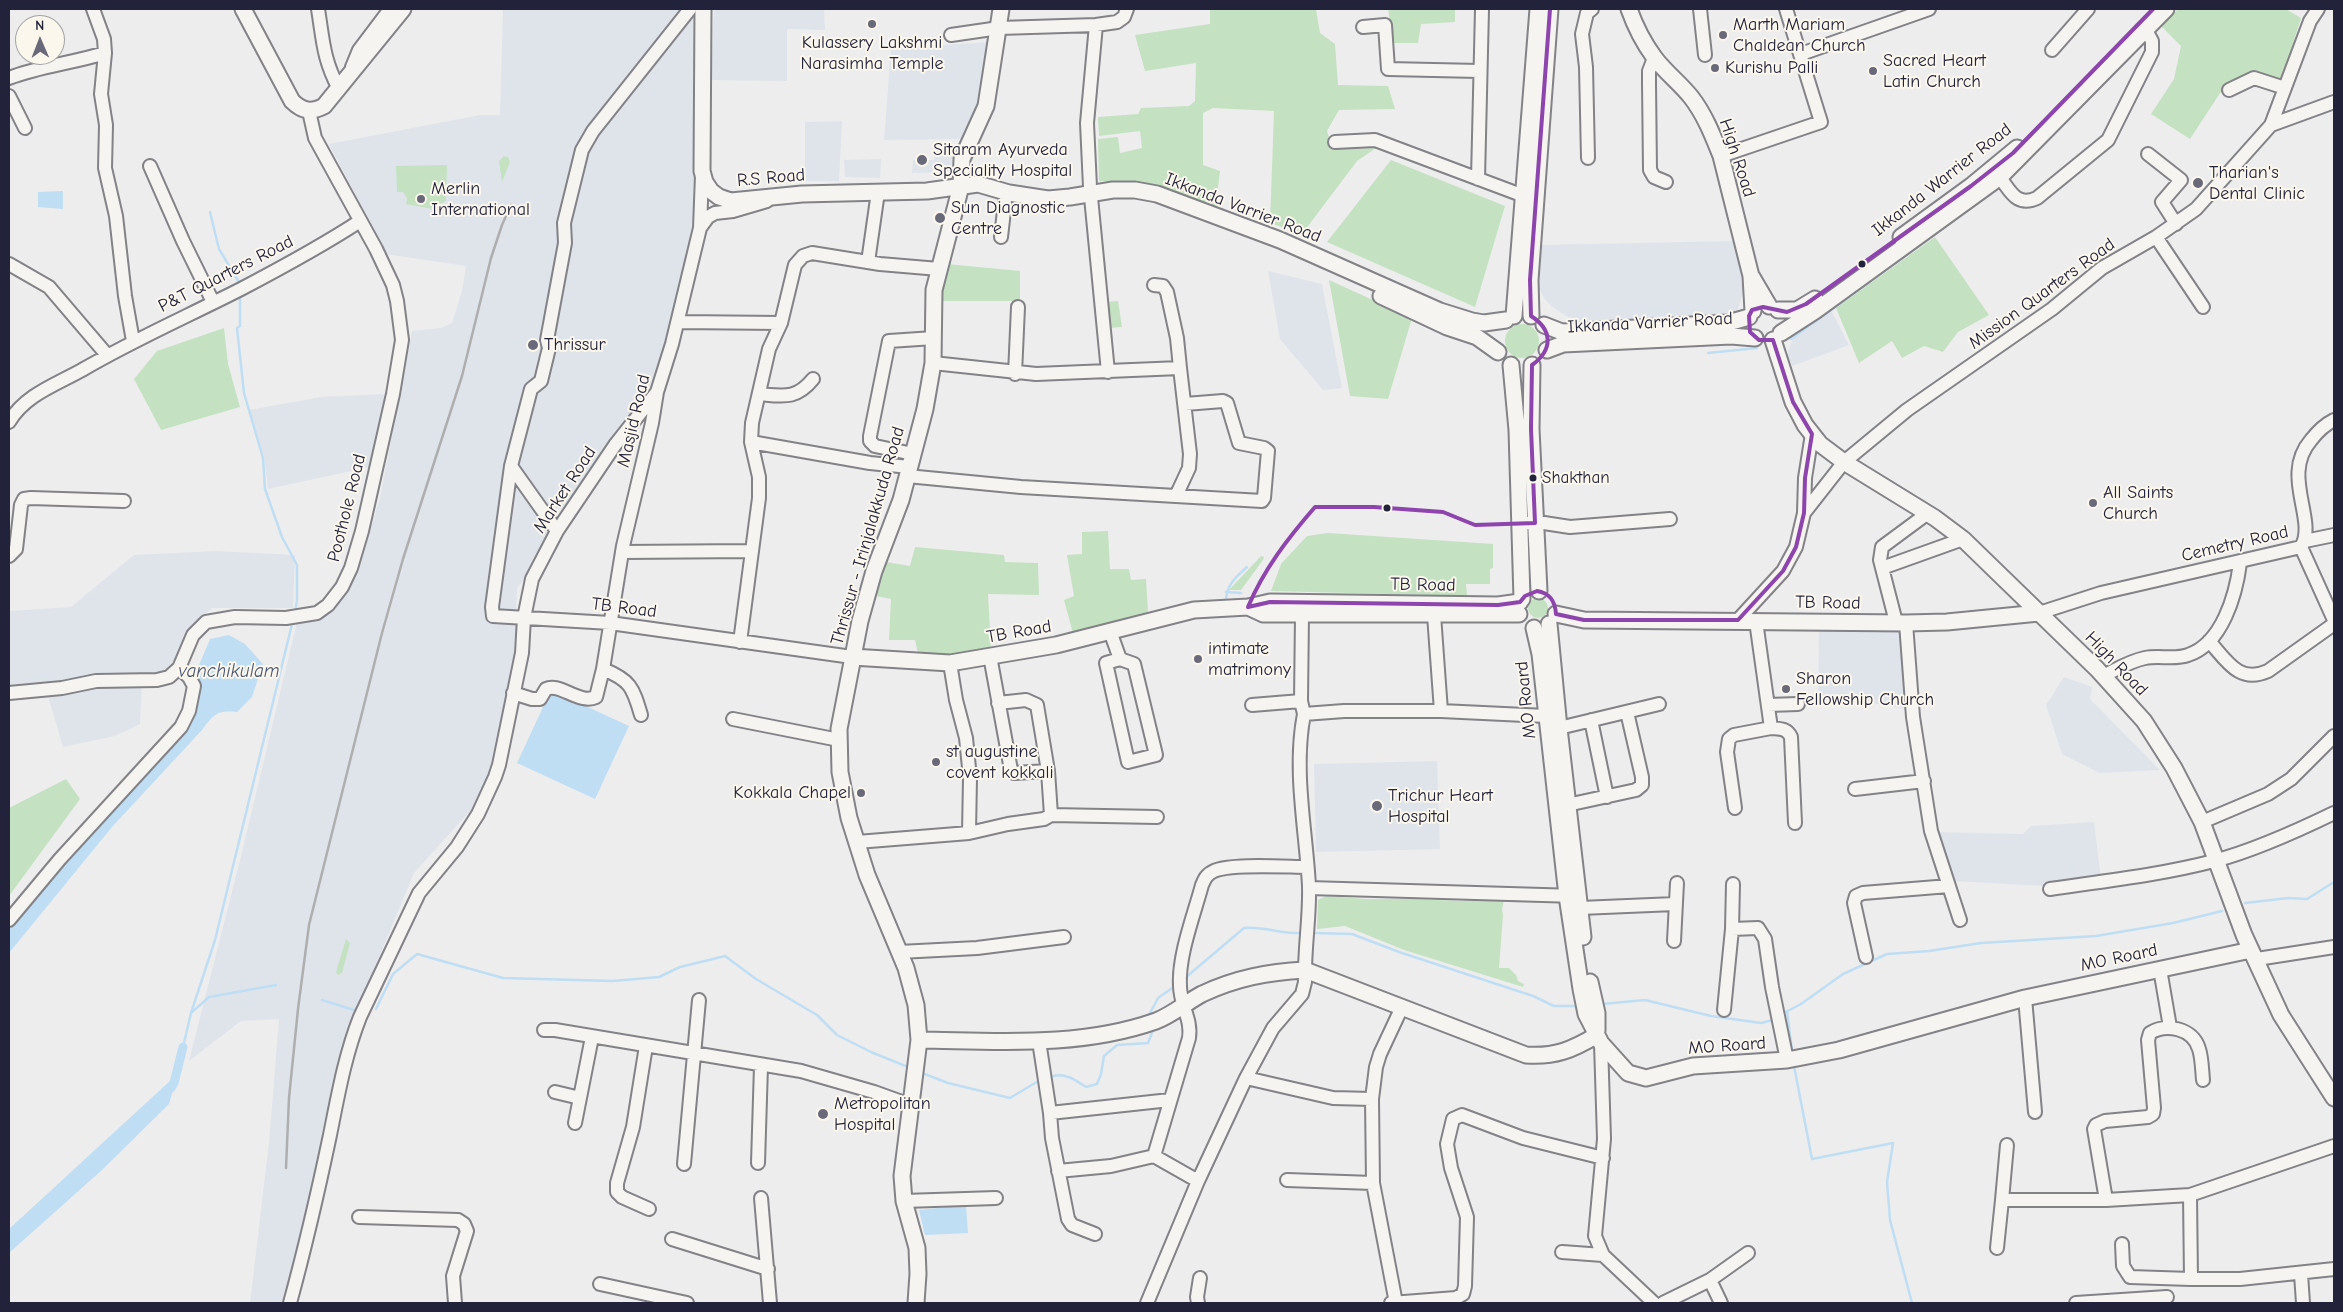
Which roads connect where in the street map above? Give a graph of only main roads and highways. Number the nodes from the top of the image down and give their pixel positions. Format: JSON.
{"nodes":[{"id":1,"x":243,"y":9,"type":"edge"},
{"id":2,"x":703,"y":9,"type":"edge"},
{"id":3,"x":1001,"y":9,"type":"edge"},
{"id":4,"x":1538,"y":9,"type":"edge"},
{"id":5,"x":1550,"y":9,"type":"edge"},
{"id":6,"x":1629,"y":9,"type":"edge"},
{"id":7,"x":2153,"y":9,"type":"edge"},
{"id":8,"x":2166,"y":9,"type":"edge"},
{"id":9,"x":400,"y":10,"type":"edge"},
{"id":10,"x":1996,"y":173,"type":"junction"},
{"id":11,"x":961,"y":186,"type":"junction"},
{"id":12,"x":1091,"y":197,"type":"junction"},
{"id":13,"x":1751,"y":276,"type":"junction"},
{"id":14,"x":1773,"y":308,"type":"junction"},
{"id":15,"x":1751,"y":314,"type":"junction"},
{"id":16,"x":1530,"y":316,"type":"junction"},
{"id":17,"x":1510,"y":318,"type":"junction"},
{"id":18,"x":1544,"y":325,"type":"junction"},
{"id":19,"x":1777,"y":336,"type":"junction"},
{"id":20,"x":1755,"y":338,"type":"junction"},
{"id":21,"x":1547,"y":350,"type":"junction"},
{"id":22,"x":1498,"y":352,"type":"junction"},
{"id":23,"x":1511,"y":365,"type":"junction"},
{"id":24,"x":1532,"y":365,"type":"junction"},
{"id":25,"x":1527,"y":523,"type":"junction"},
{"id":26,"x":1539,"y":591,"type":"junction"},
{"id":27,"x":1520,"y":605,"type":"junction"},
{"id":28,"x":1248,"y":607,"type":"junction"},
{"id":29,"x":2039,"y":613,"type":"junction"},
{"id":30,"x":1553,"y":619,"type":"junction"},
{"id":31,"x":1534,"y":628,"type":"junction"},
{"id":32,"x":852,"y":656,"type":"junction"},
{"id":33,"x":1575,"y":900,"type":"junction"},
{"id":34,"x":2254,"y":955,"type":"junction"},
{"id":35,"x":1599,"y":1039,"type":"junction"},
{"id":36,"x":919,"y":1040,"type":"junction"},
{"id":37,"x":2334,"y":1098,"type":"edge"},
{"id":38,"x":916,"y":1303,"type":"edge"}],
"edges":[{"from":1,"to":9,"type":"main road"},
{"from":2,"to":11,"type":"main road","name":"R.S Road"},
{"from":3,"to":11,"type":"main road","name":"Thrissur - Irinjalakkuda Road"},
{"from":4,"to":17,"type":"main road"},
{"from":5,"to":16,"type":"main road"},
{"from":6,"to":13,"type":"main road","name":"High Road"},
{"from":7,"to":10,"type":"main road","name":"Ikkanda Warrier Road"},
{"from":8,"to":10,"type":"main road","name":"Ikkanda Warrier Road"},
{"from":10,"to":14,"type":"main road","name":"Ikkanda Warrier Road"},
{"from":10,"to":19,"type":"main road","name":"Ikkanda Warrier Road"},
{"from":11,"to":12,"type":"main road","name":"Ikkanda Varrier Road"},
{"from":11,"to":12,"type":"main road","name":"Ikkanda Varrier Road"},
{"from":11,"to":32,"type":"main road","name":"Thrissur - Irinjalakkuda Road"},
{"from":12,"to":17,"type":"main road","name":"Ikkanda Varrier Road"},
{"from":12,"to":22,"type":"main road","name":"Ikkanda Varrier Road"},
{"from":13,"to":14,"type":"main road"},
{"from":13,"to":15,"type":"main road","name":"High Road"},
{"from":14,"to":15,"type":"main road"},
{"from":14,"to":19,"type":"main road"},
{"from":15,"to":18,"type":"main road","name":"Ikkanda Varrier Road"},
{"from":15,"to":20,"type":"main road"},
{"from":16,"to":17,"type":"main road"},
{"from":16,"to":18,"type":"main road"},
{"from":17,"to":22,"type":"main road"},
{"from":18,"to":21,"type":"main road"},
{"from":19,"to":20,"type":"main road"},
{"from":19,"to":29,"type":"main road","name":"High Road"},
{"from":20,"to":21,"type":"main road","name":"Ikkanda Varrier Road"},
{"from":21,"to":24,"type":"main road"},
{"from":22,"to":23,"type":"main road"},
{"from":23,"to":24,"type":"main road"},
{"from":23,"to":25,"type":"main road"},
{"from":24,"to":25,"type":"main road"},
{"from":25,"to":26,"type":"main road"},
{"from":25,"to":27,"type":"main road"},
{"from":26,"to":27,"type":"main road"},
{"from":26,"to":30,"type":"main road"},
{"from":27,"to":28,"type":"main road","name":"TB Road"},
{"from":27,"to":28,"type":"main road"},
{"from":27,"to":31,"type":"main road"},
{"from":28,"to":32,"type":"main road","name":"TB Road"},
{"from":29,"to":30,"type":"main road","name":"TB Road"},
{"from":29,"to":34,"type":"main road","name":"High Road"},
{"from":30,"to":31,"type":"main road"},
{"from":30,"to":33,"type":"main road"},
{"from":31,"to":33,"type":"main road","name":"MO Roard"},
{"from":32,"to":36,"type":"main road","name":"Thrissur - Irinjalakkuda Road"},
{"from":33,"to":35,"type":"main road","name":"MO Roard"},
{"from":34,"to":35,"type":"main road","name":"MO Roard"},
{"from":34,"to":37,"type":"main road","name":"High Road"},
{"from":35,"to":36,"type":"main road"},
{"from":36,"to":38,"type":"main road","name":"Thrissur - Irinjalakkuda Road"}]}
